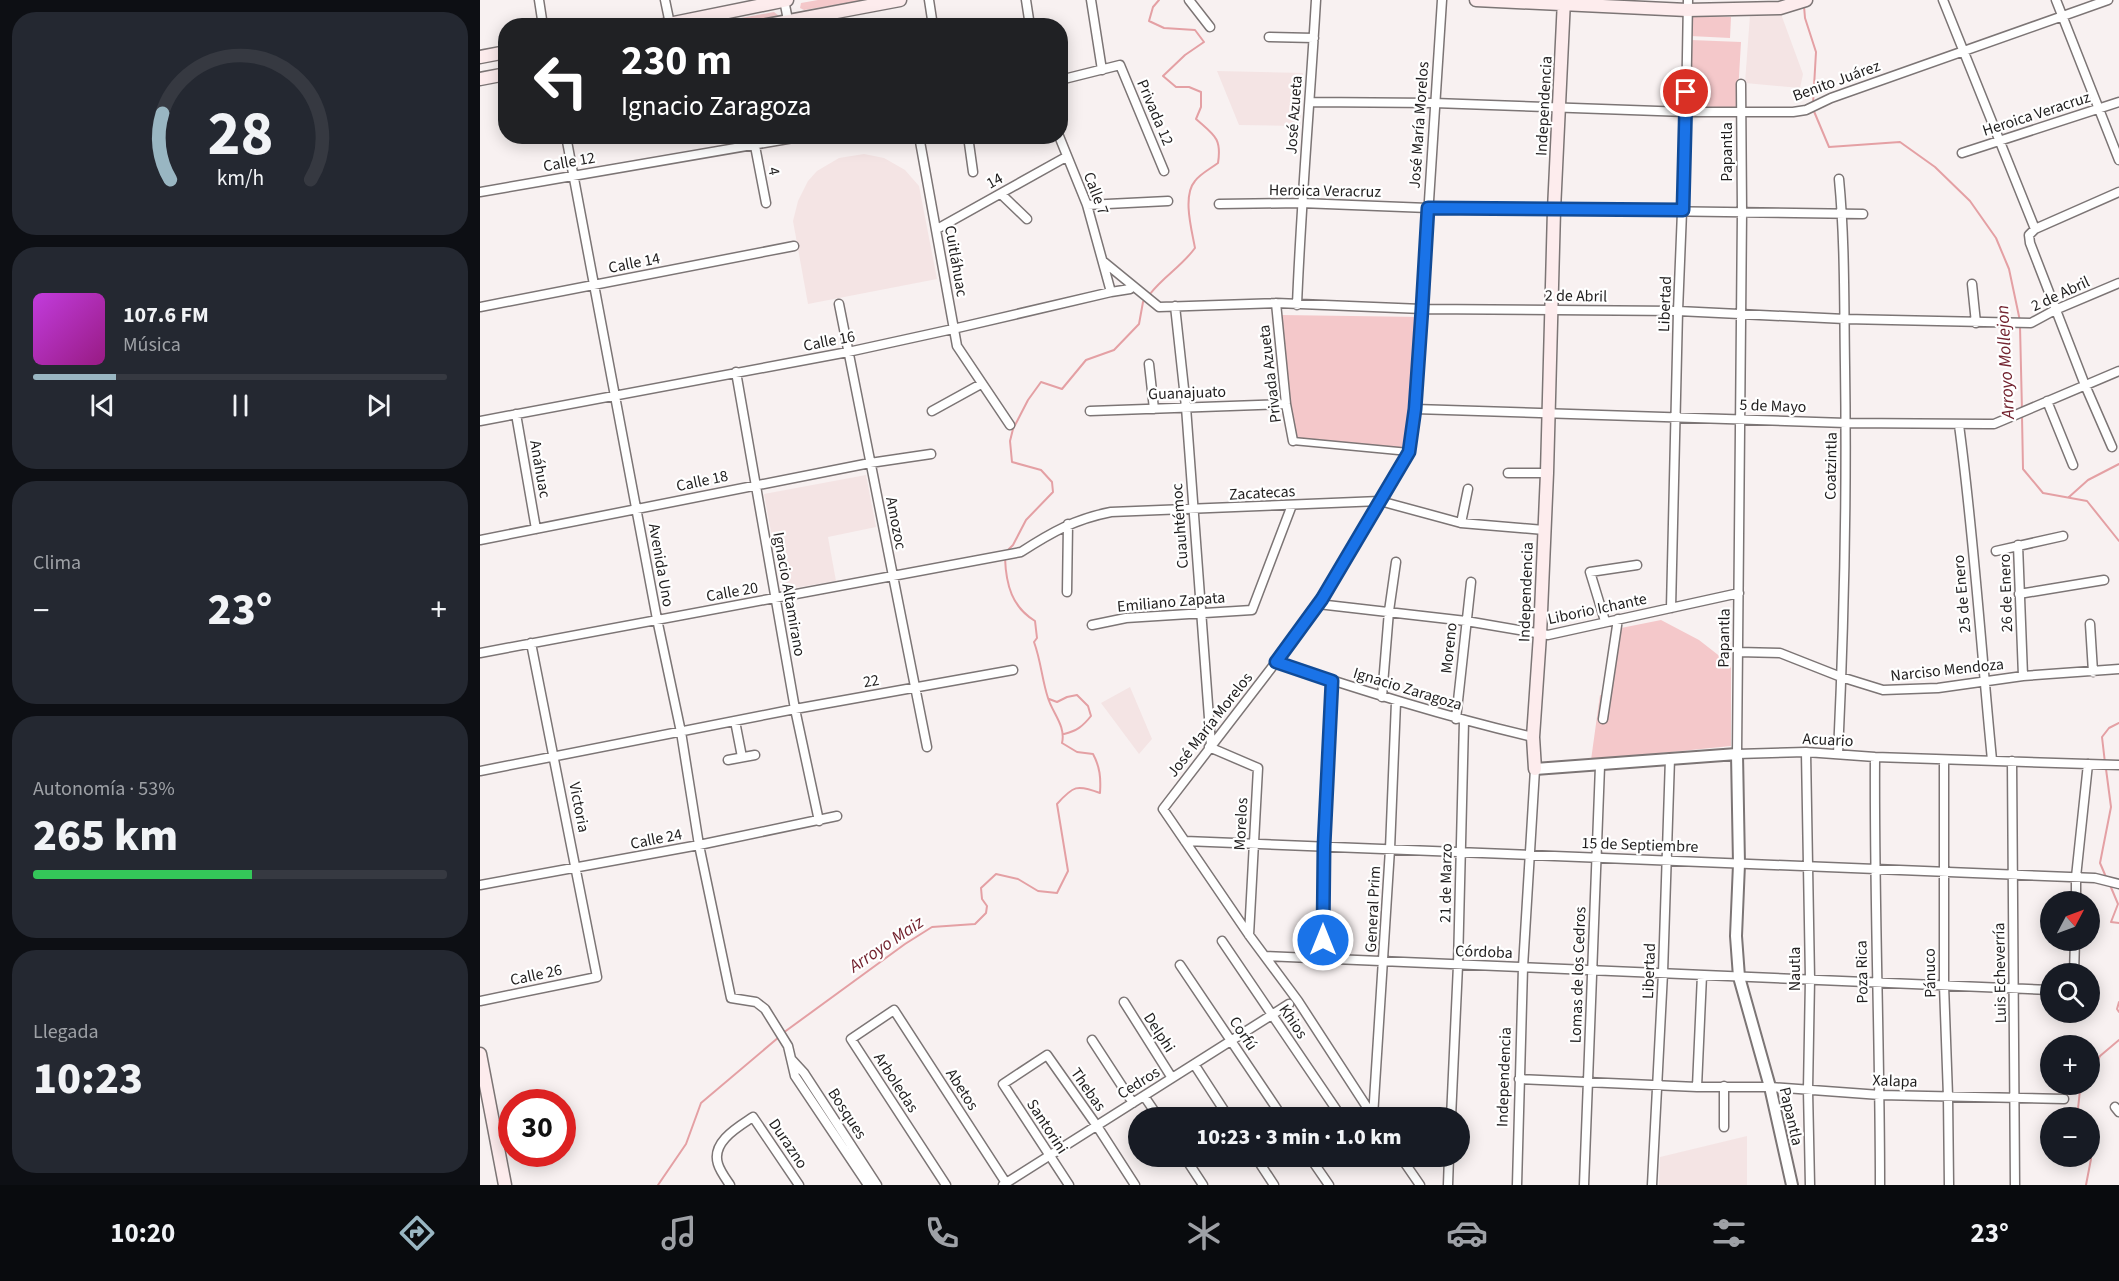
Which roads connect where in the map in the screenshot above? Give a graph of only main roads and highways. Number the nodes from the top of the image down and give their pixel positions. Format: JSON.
{"nodes":[{"id":1,"x":785,"y":0,"type":"edge"},
{"id":2,"x":900,"y":0,"type":"edge"},
{"id":3,"x":1476,"y":0,"type":"edge"},
{"id":4,"x":1806,"y":0,"type":"edge"},
{"id":5,"x":1564,"y":2,"type":"edge"},
{"id":6,"x":1687,"y":5,"type":"edge"},
{"id":7,"x":699,"y":18,"type":"edge"},
{"id":8,"x":813,"y":18,"type":"edge"},
{"id":9,"x":498,"y":54,"type":"edge"},
{"id":10,"x":480,"y":57,"type":"edge"},
{"id":11,"x":498,"y":76,"type":"edge"},
{"id":12,"x":480,"y":79,"type":"edge"},
{"id":13,"x":1535,"y":769,"type":"road end"},
{"id":14,"x":480,"y":1054,"type":"edge"},
{"id":15,"x":505,"y":1185,"type":"edge"}],
"edges":[{"from":1,"to":7,"type":"main road"},
{"from":2,"to":8,"type":"main road"},
{"from":3,"to":5,"type":"main road"},
{"from":4,"to":6,"type":"main road"},
{"from":5,"to":6,"type":"main road"},
{"from":5,"to":13,"type":"main road","name":"Independencia"},
{"from":9,"to":10,"type":"main road"},
{"from":11,"to":12,"type":"main road"},
{"from":14,"to":15,"type":"main road"}]}
